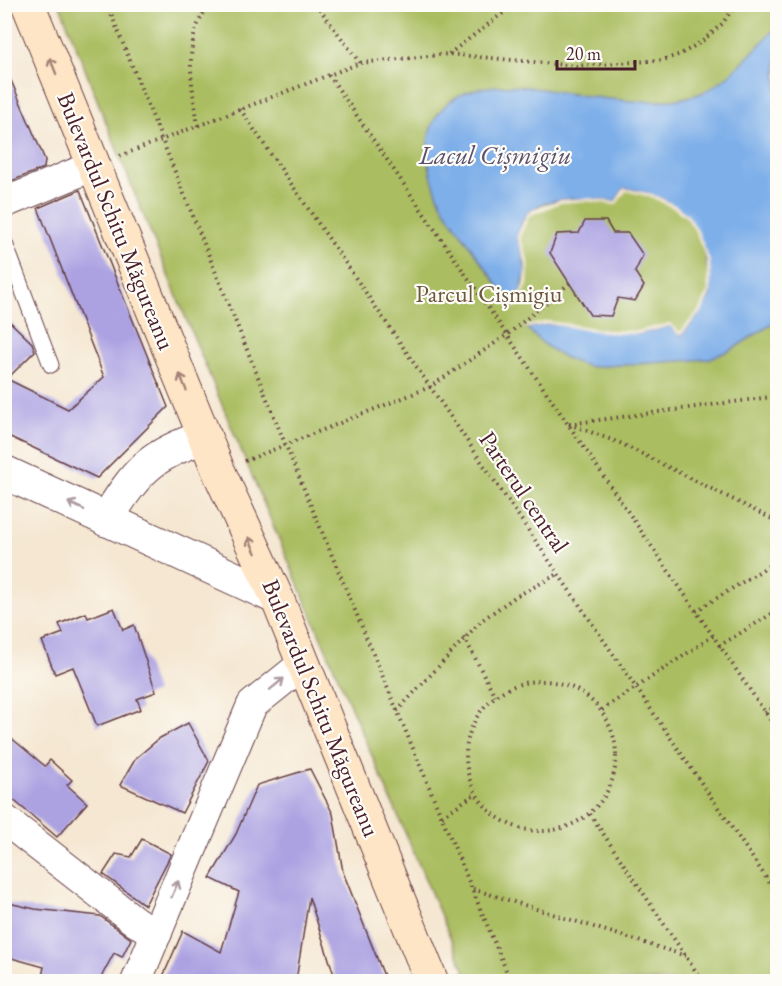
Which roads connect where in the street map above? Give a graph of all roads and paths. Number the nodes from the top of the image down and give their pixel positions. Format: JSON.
{"nodes":[{"id":1,"x":28,"y":4,"type":"edge"},
{"id":2,"x":107,"y":4,"type":"edge"},
{"id":3,"x":210,"y":4,"type":"edge"},
{"id":4,"x":316,"y":4,"type":"edge"},
{"id":5,"x":504,"y":4,"type":"edge"},
{"id":6,"x":520,"y":4,"type":"edge"},
{"id":7,"x":736,"y":4,"type":"edge"},
{"id":8,"x":503,"y":13,"type":"junction"},
{"id":9,"x":448,"y":54,"type":"junction"},
{"id":10,"x":360,"y":63,"type":"junction"},
{"id":11,"x":329,"y":75,"type":"junction"},
{"id":12,"x":240,"y":109,"type":"junction"},
{"id":13,"x":198,"y":126,"type":"junction"},
{"id":14,"x":163,"y":139,"type":"junction"},
{"id":15,"x":93,"y":166,"type":"junction"},
{"id":16,"x":4,"y":203,"type":"edge"},
{"id":17,"x":4,"y":241,"type":"edge"},
{"id":18,"x":570,"y":283,"type":"dead end"},
{"id":19,"x":507,"y":335,"type":"junction"},
{"id":20,"x":51,"y":365,"type":"dead end"},
{"id":21,"x":430,"y":387,"type":"junction"},
{"id":22,"x":777,"y":396,"type":"edge"},
{"id":23,"x":568,"y":424,"type":"junction"},
{"id":24,"x":205,"y":436,"type":"junction"},
{"id":25,"x":286,"y":446,"type":"junction"},
{"id":26,"x":4,"y":472,"type":"edge"},
{"id":27,"x":219,"y":472,"type":"junction"},
{"id":28,"x":106,"y":520,"type":"junction"},
{"id":29,"x":777,"y":522,"type":"edge"},
{"id":30,"x":777,"y":560,"type":"edge"},
{"id":31,"x":558,"y":574,"type":"junction"},
{"id":32,"x":277,"y":598,"type":"junction"},
{"id":33,"x":777,"y":610,"type":"edge"},
{"id":34,"x":696,"y":611,"type":"junction"},
{"id":35,"x":713,"y":636,"type":"junction"},
{"id":36,"x":464,"y":637,"type":"junction"},
{"id":37,"x":719,"y":646,"type":"junction"},
{"id":38,"x":303,"y":664,"type":"junction"},
{"id":39,"x":636,"y":688,"type":"junction"},
{"id":40,"x":495,"y":696,"type":"junction"},
{"id":41,"x":777,"y":705,"type":"edge"},
{"id":42,"x":397,"y":711,"type":"junction"},
{"id":43,"x":602,"y":711,"type":"junction"},
{"id":44,"x":765,"y":713,"type":"junction"},
{"id":45,"x":777,"y":731,"type":"edge"},
{"id":46,"x":475,"y":794,"type":"junction"},
{"id":47,"x":590,"y":814,"type":"junction"},
{"id":48,"x":442,"y":816,"type":"junction"},
{"id":49,"x":4,"y":819,"type":"edge"},
{"id":50,"x":472,"y":889,"type":"junction"},
{"id":51,"x":777,"y":896,"type":"edge"},
{"id":52,"x":157,"y":933,"type":"junction"},
{"id":53,"x":686,"y":956,"type":"junction"},
{"id":54,"x":136,"y":981,"type":"edge"},
{"id":55,"x":432,"y":981,"type":"edge"},
{"id":56,"x":511,"y":981,"type":"edge"},
{"id":57,"x":703,"y":981,"type":"edge"}],
"edges":[{"from":15,"to":1,"type":"main road","name":"Bulevardul Schitu Măgureanu","one_way":true},
{"from":2,"to":14,"type":"path"},
{"from":3,"to":13,"type":"path"},
{"from":4,"to":10,"type":"path"},
{"from":5,"to":8,"type":"path"},
{"from":6,"to":8,"type":"path"},
{"from":7,"to":9,"type":"path"},
{"from":8,"to":9,"type":"path"},
{"from":9,"to":10,"type":"path"},
{"from":10,"to":11,"type":"path"},
{"from":11,"to":12,"type":"path"},
{"from":11,"to":19,"type":"path"},
{"from":12,"to":13,"type":"path"},
{"from":12,"to":21,"type":"path","name":"Parterul central"},
{"from":13,"to":14,"type":"path"},
{"from":14,"to":15,"type":"path"},
{"from":14,"to":25,"type":"path"},
{"from":15,"to":16,"type":"street"},
{"from":24,"to":15,"type":"main road","name":"Bulevardul Schitu Măgureanu","one_way":true},
{"from":17,"to":20,"type":"lane"},
{"from":18,"to":19,"type":"path"},
{"from":19,"to":21,"type":"path"},
{"from":19,"to":23,"type":"path"},
{"from":21,"to":25,"type":"path"},
{"from":21,"to":31,"type":"path","name":"Parterul central"},
{"from":22,"to":23,"type":"path"},
{"from":23,"to":29,"type":"path"},
{"from":23,"to":34,"type":"path"},
{"from":24,"to":27,"type":"main road","name":"Bulevardul Schitu Măgureanu"},
{"from":24,"to":28,"type":"street"},
{"from":25,"to":27,"type":"path"},
{"from":25,"to":42,"type":"path"},
{"from":28,"to":26,"type":"street","one_way":true},
{"from":32,"to":27,"type":"main road","name":"Bulevardul Schitu Măgureanu","one_way":true},
{"from":28,"to":32,"type":"street"},
{"from":30,"to":34,"type":"path"},
{"from":31,"to":36,"type":"path"},
{"from":31,"to":39,"type":"path","name":"Parterul central"},
{"from":32,"to":38,"type":"main road","name":"Bulevardul Schitu Măgureanu"},
{"from":33,"to":37,"type":"path"},
{"from":34,"to":35,"type":"path"},
{"from":35,"to":37,"type":"path"},
{"from":35,"to":39,"type":"path"},
{"from":36,"to":40,"type":"path"},
{"from":36,"to":42,"type":"path"},
{"from":37,"to":44,"type":"path"},
{"from":52,"to":38,"type":"street","one_way":true},
{"from":38,"to":55,"type":"main road","name":"Bulevardul Schitu Măgureanu"},
{"from":39,"to":43,"type":"path"},
{"from":39,"to":51,"type":"path","name":"Parterul central"},
{"from":40,"to":43,"type":"path"},
{"from":40,"to":46,"type":"path"},
{"from":41,"to":44,"type":"path"},
{"from":42,"to":48,"type":"path"},
{"from":43,"to":47,"type":"path"},
{"from":44,"to":45,"type":"path"},
{"from":46,"to":47,"type":"path"},
{"from":46,"to":48,"type":"path"},
{"from":47,"to":53,"type":"path"},
{"from":48,"to":50,"type":"path"},
{"from":49,"to":52,"type":"street"},
{"from":50,"to":53,"type":"path"},
{"from":50,"to":56,"type":"path"},
{"from":52,"to":54,"type":"street"},
{"from":53,"to":57,"type":"path"}]}
